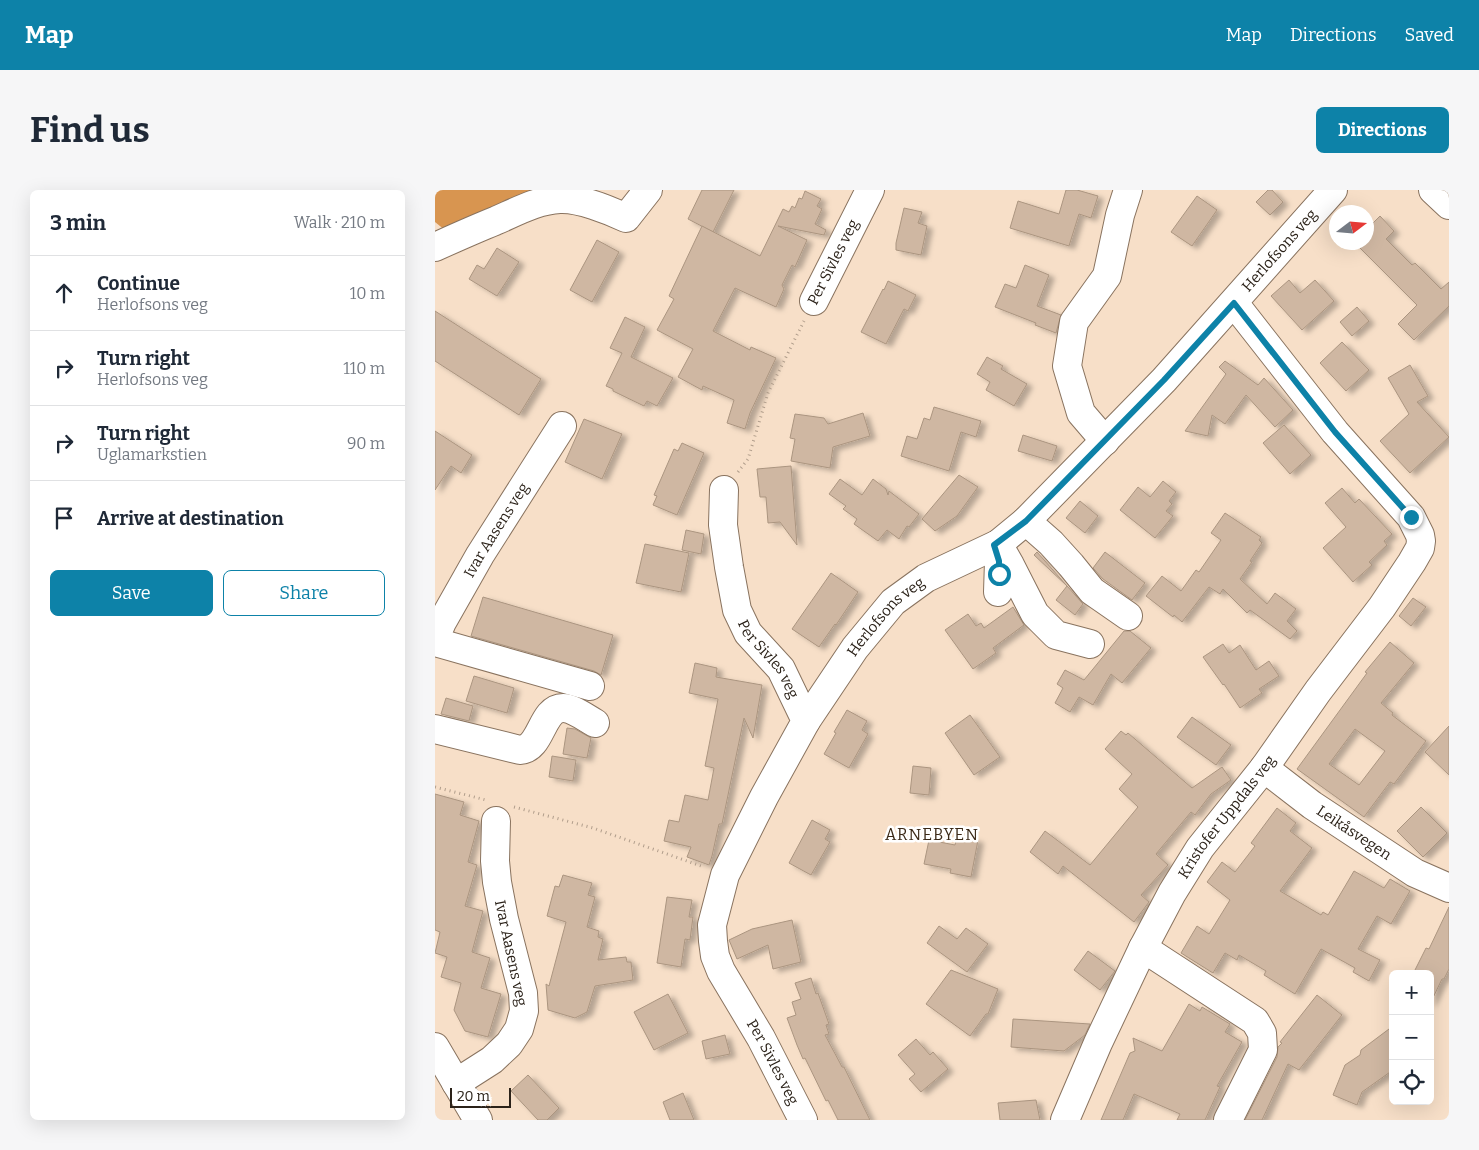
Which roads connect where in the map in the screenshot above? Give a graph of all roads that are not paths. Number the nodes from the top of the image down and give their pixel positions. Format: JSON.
{"nodes":[{"id":1,"x":648,"y":190,"type":"edge"},
{"id":2,"x":870,"y":190,"type":"edge"},
{"id":3,"x":1128,"y":190,"type":"edge"},
{"id":4,"x":1333,"y":190,"type":"edge"},
{"id":5,"x":1433,"y":190,"type":"edge"},
{"id":6,"x":1449,"y":205,"type":"edge"},
{"id":7,"x":435,"y":247,"type":"edge"},
{"id":8,"x":814,"y":301,"type":"road end"},
{"id":9,"x":1234,"y":303,"type":"junction"},
{"id":10,"x":562,"y":426,"type":"dead end"},
{"id":11,"x":1105,"y":441,"type":"junction"},
{"id":12,"x":724,"y":490,"type":"road end"},
{"id":13,"x":1026,"y":521,"type":"junction"},
{"id":14,"x":996,"y":544,"type":"junction"},
{"id":15,"x":998,"y":592,"type":"dead end"},
{"id":16,"x":1128,"y":616,"type":"dead end"},
{"id":17,"x":435,"y":640,"type":"edge"},
{"id":18,"x":1090,"y":644,"type":"dead end"},
{"id":19,"x":590,"y":686,"type":"dead end"},
{"id":20,"x":806,"y":721,"type":"junction"},
{"id":21,"x":595,"y":723,"type":"dead end"},
{"id":22,"x":435,"y":729,"type":"edge"},
{"id":23,"x":1265,"y":768,"type":"junction"},
{"id":24,"x":499,"y":810,"type":"road end"},
{"id":25,"x":1449,"y":888,"type":"edge"},
{"id":26,"x":1143,"y":948,"type":"junction"},
{"id":27,"x":435,"y":1047,"type":"edge"},
{"id":28,"x":456,"y":1083,"type":"junction"},
{"id":29,"x":478,"y":1120,"type":"edge"},
{"id":30,"x":803,"y":1120,"type":"edge"},
{"id":31,"x":1065,"y":1120,"type":"edge"},
{"id":32,"x":1228,"y":1120,"type":"edge"}],
"edges":[{"from":1,"to":7,"type":"street"},
{"from":2,"to":8,"type":"street","name":"Per Sivles veg"},
{"from":3,"to":11,"type":"street"},
{"from":4,"to":9,"type":"street","name":"Herlofsons veg"},
{"from":5,"to":6,"type":"street"},
{"from":9,"to":11,"type":"street","name":"Herlofsons veg"},
{"from":9,"to":23,"type":"street","name":"Kristofer Uppdals veg"},
{"from":10,"to":17,"type":"street","name":"Ivar Aasens veg"},
{"from":11,"to":13,"type":"street","name":"Herlofsons veg"},
{"from":12,"to":20,"type":"street","name":"Per Sivles veg"},
{"from":13,"to":14,"type":"street","name":"Herlofsons veg"},
{"from":13,"to":16,"type":"street"},
{"from":14,"to":15,"type":"street"},
{"from":14,"to":18,"type":"street"},
{"from":14,"to":20,"type":"street","name":"Herlofsons veg"},
{"from":17,"to":19,"type":"street"},
{"from":20,"to":30,"type":"street","name":"Per Sivles veg"},
{"from":21,"to":22,"type":"street"},
{"from":23,"to":25,"type":"street","name":"Leikåsvegen"},
{"from":23,"to":26,"type":"street","name":"Kristofer Uppdals veg"},
{"from":24,"to":28,"type":"street","name":"Ivar Aasens veg"},
{"from":26,"to":31,"type":"street","name":"Kristofer Uppdals veg"},
{"from":26,"to":32,"type":"street"},
{"from":27,"to":28,"type":"street"},
{"from":28,"to":29,"type":"street"}]}
